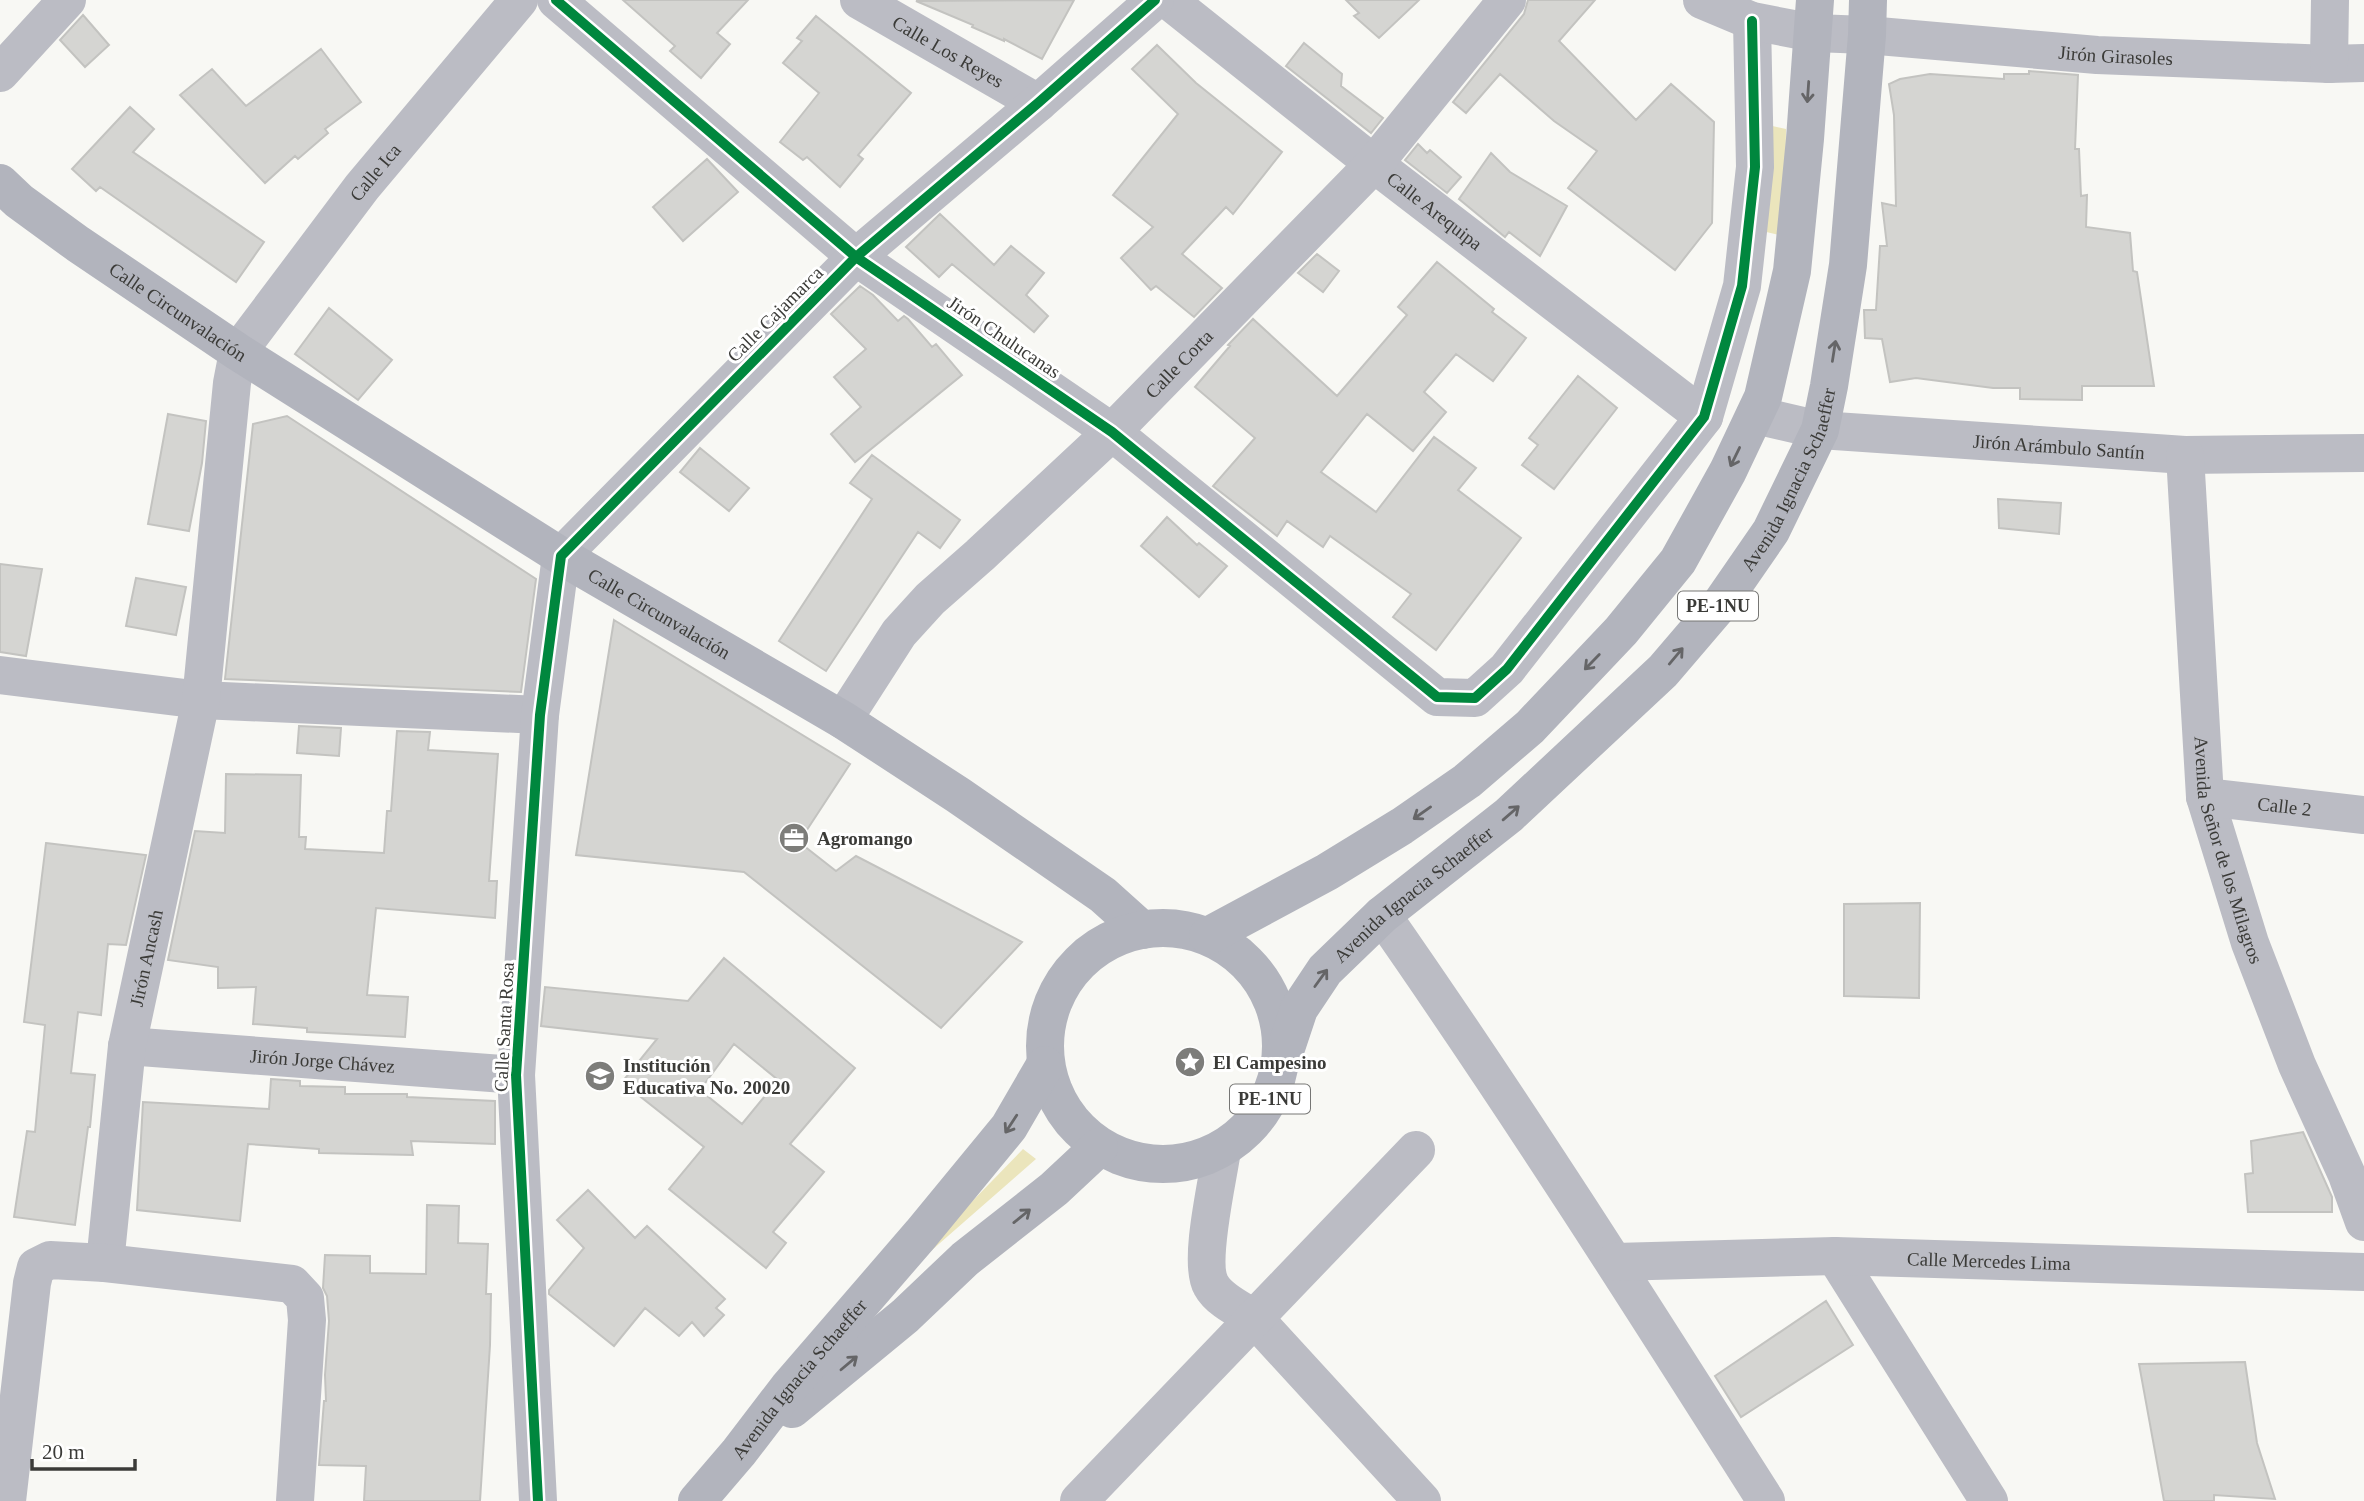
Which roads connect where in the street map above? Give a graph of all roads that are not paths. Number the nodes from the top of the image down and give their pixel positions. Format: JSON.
{"nodes":[{"id":1,"x":66,"y":0,"type":"edge"},
{"id":2,"x":519,"y":0,"type":"edge"},
{"id":3,"x":556,"y":0,"type":"edge"},
{"id":4,"x":859,"y":0,"type":"edge"},
{"id":5,"x":1155,"y":0,"type":"edge"},
{"id":6,"x":1168,"y":0,"type":"edge"},
{"id":7,"x":1507,"y":0,"type":"edge"},
{"id":8,"x":1702,"y":0,"type":"edge"},
{"id":9,"x":2330,"y":0,"type":"edge"},
{"id":10,"x":1815,"y":16,"type":"edge"},
{"id":11,"x":1868,"y":18,"type":"edge"},
{"id":12,"x":1752,"y":21,"type":"junction"},
{"id":13,"x":2347,"y":63,"type":"edge"},
{"id":14,"x":0,"y":74,"type":"edge"},
{"id":15,"x":1038,"y":103,"type":"junction"},
{"id":16,"x":1374,"y":164,"type":"junction"},
{"id":17,"x":0,"y":183,"type":"edge"},
{"id":18,"x":856,"y":257,"type":"junction"},
{"id":19,"x":238,"y":352,"type":"junction"},
{"id":20,"x":1716,"y":380,"type":"junction"},
{"id":21,"x":1759,"y":406,"type":"junction"},
{"id":22,"x":1704,"y":417,"type":"junction"},
{"id":23,"x":1820,"y":429,"type":"junction"},
{"id":24,"x":1112,"y":432,"type":"junction"},
{"id":25,"x":2364,"y":453,"type":"edge"},
{"id":26,"x":2185,"y":455,"type":"junction"},
{"id":27,"x":561,"y":556,"type":"junction"},
{"id":28,"x":0,"y":676,"type":"edge"},
{"id":29,"x":201,"y":700,"type":"junction"},
{"id":30,"x":540,"y":715,"type":"junction"},
{"id":31,"x":843,"y":720,"type":"junction"},
{"id":32,"x":2205,"y":796,"type":"junction"},
{"id":33,"x":2364,"y":815,"type":"edge"},
{"id":34,"x":1382,"y":915,"type":"junction"},
{"id":35,"x":1142,"y":930,"type":"junction"},
{"id":36,"x":1208,"y":936,"type":"junction"},
{"id":37,"x":127,"y":1046,"type":"junction"},
{"id":38,"x":1282,"y":1060,"type":"junction"},
{"id":39,"x":1045,"y":1065,"type":"junction"},
{"id":40,"x":516,"y":1075,"type":"junction"},
{"id":41,"x":1100,"y":1147,"type":"junction"},
{"id":42,"x":1222,"y":1150,"type":"junction"},
{"id":43,"x":1416,"y":1150,"type":"dead end"},
{"id":44,"x":2355,"y":1175,"type":"edge"},
{"id":45,"x":2364,"y":1222,"type":"edge"},
{"id":46,"x":1835,"y":1256,"type":"junction"},
{"id":47,"x":1615,"y":1262,"type":"junction"},
{"id":48,"x":105,"y":1263,"type":"junction"},
{"id":49,"x":2364,"y":1272,"type":"edge"},
{"id":50,"x":1254,"y":1318,"type":"junction"},
{"id":51,"x":739,"y":1452,"type":"junction"},
{"id":52,"x":7,"y":1501,"type":"edge"},
{"id":53,"x":295,"y":1501,"type":"edge"},
{"id":54,"x":538,"y":1501,"type":"edge"},
{"id":55,"x":696,"y":1501,"type":"edge"},
{"id":56,"x":1079,"y":1501,"type":"edge"},
{"id":57,"x":1422,"y":1501,"type":"edge"},
{"id":58,"x":1766,"y":1501,"type":"edge"},
{"id":59,"x":1989,"y":1501,"type":"edge"}],
"edges":[{"from":1,"to":14,"type":"street"},
{"from":2,"to":19,"type":"street","name":"Calle Ica"},
{"from":3,"to":18,"type":"street","name":"Jirón Chulucanas"},
{"from":4,"to":15,"type":"street","name":"Calle Los Reyes"},
{"from":5,"to":15,"type":"street","name":"Calle Cajamarca"},
{"from":6,"to":16,"type":"street","name":"Calle Arequipa"},
{"from":7,"to":16,"type":"street","name":"Calle Corta"},
{"from":8,"to":12,"type":"street","name":"Jirón Girasoles"},
{"from":9,"to":13,"type":"street"},
{"from":10,"to":11,"type":"street","name":"Jirón Girasoles"},
{"from":10,"to":12,"type":"street","name":"Jirón Girasoles"},
{"from":10,"to":21,"type":"main road","number":"PE-1NU","one_way":true},
{"from":11,"to":13,"type":"street","name":"Jirón Girasoles"},
{"from":23,"to":11,"type":"main road","name":"Avenida Ignacia Schaeffer","number":"PE-1NU","one_way":true},
{"from":12,"to":20,"type":"street"},
{"from":15,"to":18,"type":"street","name":"Calle Cajamarca"},
{"from":16,"to":22,"type":"street","name":"Calle Arequipa"},
{"from":16,"to":24,"type":"street","name":"Calle Corta"},
{"from":17,"to":19,"type":"main road","name":"Calle Circunvalación"},
{"from":18,"to":24,"type":"street","name":"Jirón Chulucanas"},
{"from":18,"to":27,"type":"street","name":"Calle Cajamarca"},
{"from":19,"to":27,"type":"main road","name":"Calle Circunvalación"},
{"from":19,"to":29,"type":"street","name":"Jirón Ancash"},
{"from":20,"to":21,"type":"street","name":"Jirón Arámbulo Santín"},
{"from":20,"to":22,"type":"street"},
{"from":21,"to":23,"type":"street","name":"Jirón Arámbulo Santín"},
{"from":21,"to":36,"type":"main road","number":"PE-1NU","one_way":true},
{"from":22,"to":24,"type":"street","name":"Jirón Chulucanas"},
{"from":23,"to":26,"type":"street","name":"Jirón Arámbulo Santín"},
{"from":34,"to":23,"type":"main road","name":"Avenida Ignacia Schaeffer","number":"PE-1NU","one_way":true},
{"from":24,"to":31,"type":"street","name":"Calle Corta"},
{"from":25,"to":26,"type":"street","name":"Jirón Arámbulo Santín"},
{"from":26,"to":32,"type":"street","name":"Avenida Señor de los Milagros"},
{"from":27,"to":30,"type":"street","name":"Calle Santa Rosa"},
{"from":27,"to":31,"type":"main road","name":"Calle Circunvalación"},
{"from":28,"to":29,"type":"street"},
{"from":29,"to":30,"type":"street"},
{"from":29,"to":37,"type":"street","name":"Jirón Ancash"},
{"from":30,"to":40,"type":"street","name":"Calle Santa Rosa"},
{"from":31,"to":35,"type":"main road","name":"Calle Circunvalación"},
{"from":32,"to":33,"type":"street","name":"Calle 2"},
{"from":32,"to":44,"type":"street","name":"Avenida Señor de los Milagros"},
{"from":38,"to":34,"type":"main road","name":"Avenida Ignacia Schaeffer","number":"PE-1NU","one_way":true},
{"from":34,"to":47,"type":"street"},
{"from":35,"to":36,"type":"main road","number":"PE-1NU"},
{"from":35,"to":39,"type":"main road","number":"PE-1NU"},
{"from":36,"to":38,"type":"main road","number":"PE-1NU"},
{"from":37,"to":40,"type":"street","name":"Jirón Jorge Chávez"},
{"from":37,"to":48,"type":"street","name":"Jirón Ancash"},
{"from":38,"to":42,"type":"main road","number":"PE-1NU"},
{"from":39,"to":41,"type":"main road","number":"PE-1NU"},
{"from":39,"to":51,"type":"main road","name":"Avenida Ignacia Schaeffer","one_way":true},
{"from":40,"to":54,"type":"street","name":"Calle Santa Rosa"},
{"from":41,"to":42,"type":"main road","number":"PE-1NU"},
{"from":51,"to":41,"type":"main road","name":"Avenida Ignacia Schaeffer","one_way":true},
{"from":42,"to":50,"type":"street"},
{"from":43,"to":50,"type":"street"},
{"from":44,"to":45,"type":"street","name":"Avenida Señor de los Milagros"},
{"from":46,"to":47,"type":"street","name":"Calle Mercedes Lima"},
{"from":46,"to":49,"type":"street","name":"Calle Mercedes Lima"},
{"from":46,"to":59,"type":"street"},
{"from":47,"to":58,"type":"street"},
{"from":48,"to":52,"type":"street"},
{"from":48,"to":53,"type":"street"},
{"from":50,"to":56,"type":"street"},
{"from":50,"to":57,"type":"street"},
{"from":51,"to":55,"type":"main road"}]}
